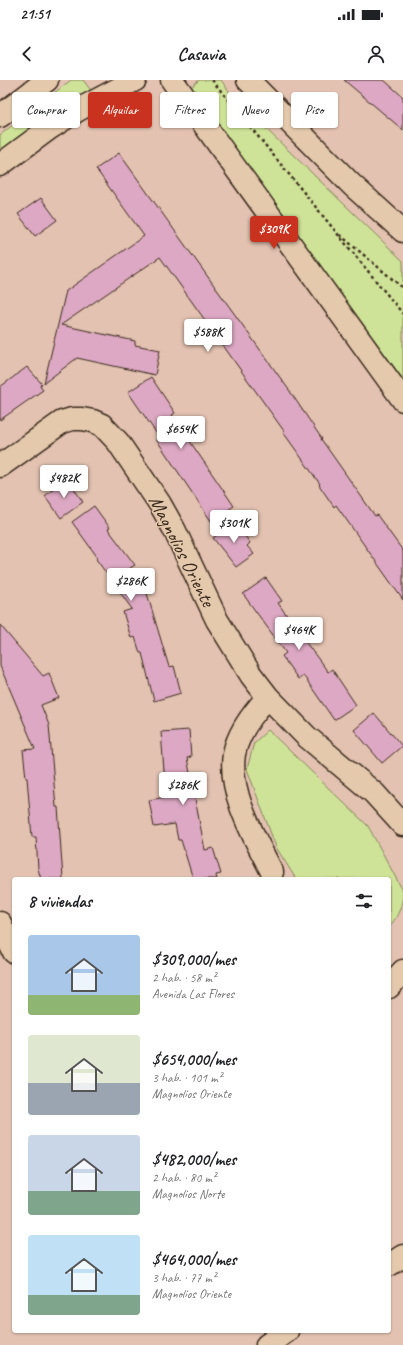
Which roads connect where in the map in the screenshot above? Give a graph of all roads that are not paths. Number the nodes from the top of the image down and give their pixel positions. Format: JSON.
{"nodes":[{"id":1,"x":47,"y":80,"type":"edge"},
{"id":2,"x":135,"y":80,"type":"edge"},
{"id":3,"x":172,"y":80,"type":"edge"},
{"id":4,"x":248,"y":80,"type":"edge"},
{"id":5,"x":0,"y":116,"type":"edge"},
{"id":6,"x":0,"y":165,"type":"edge"},
{"id":7,"x":403,"y":232,"type":"edge"},
{"id":8,"x":403,"y":400,"type":"edge"},
{"id":9,"x":0,"y":466,"type":"edge"},
{"id":10,"x":268,"y":697,"type":"junction"},
{"id":11,"x":403,"y":825,"type":"edge"},
{"id":12,"x":272,"y":872,"type":"dead end"},
{"id":13,"x":0,"y":923,"type":"edge"},
{"id":14,"x":12,"y":948,"type":"edge"},
{"id":15,"x":403,"y":971,"type":"edge"},
{"id":16,"x":391,"y":984,"type":"edge"},
{"id":17,"x":403,"y":1256,"type":"edge"},
{"id":18,"x":391,"y":1263,"type":"edge"}],
"edges":[{"from":1,"to":5,"type":"street"},
{"from":2,"to":6,"type":"street"},
{"from":3,"to":8,"type":"street"},
{"from":4,"to":7,"type":"street"},
{"from":9,"to":10,"type":"street","name":"Magnolios Oriente"},
{"from":10,"to":11,"type":"street","name":"Magnolios Oriente"},
{"from":10,"to":12,"type":"street"},
{"from":13,"to":14,"type":"street"},
{"from":15,"to":16,"type":"street"},
{"from":17,"to":18,"type":"street"}]}
